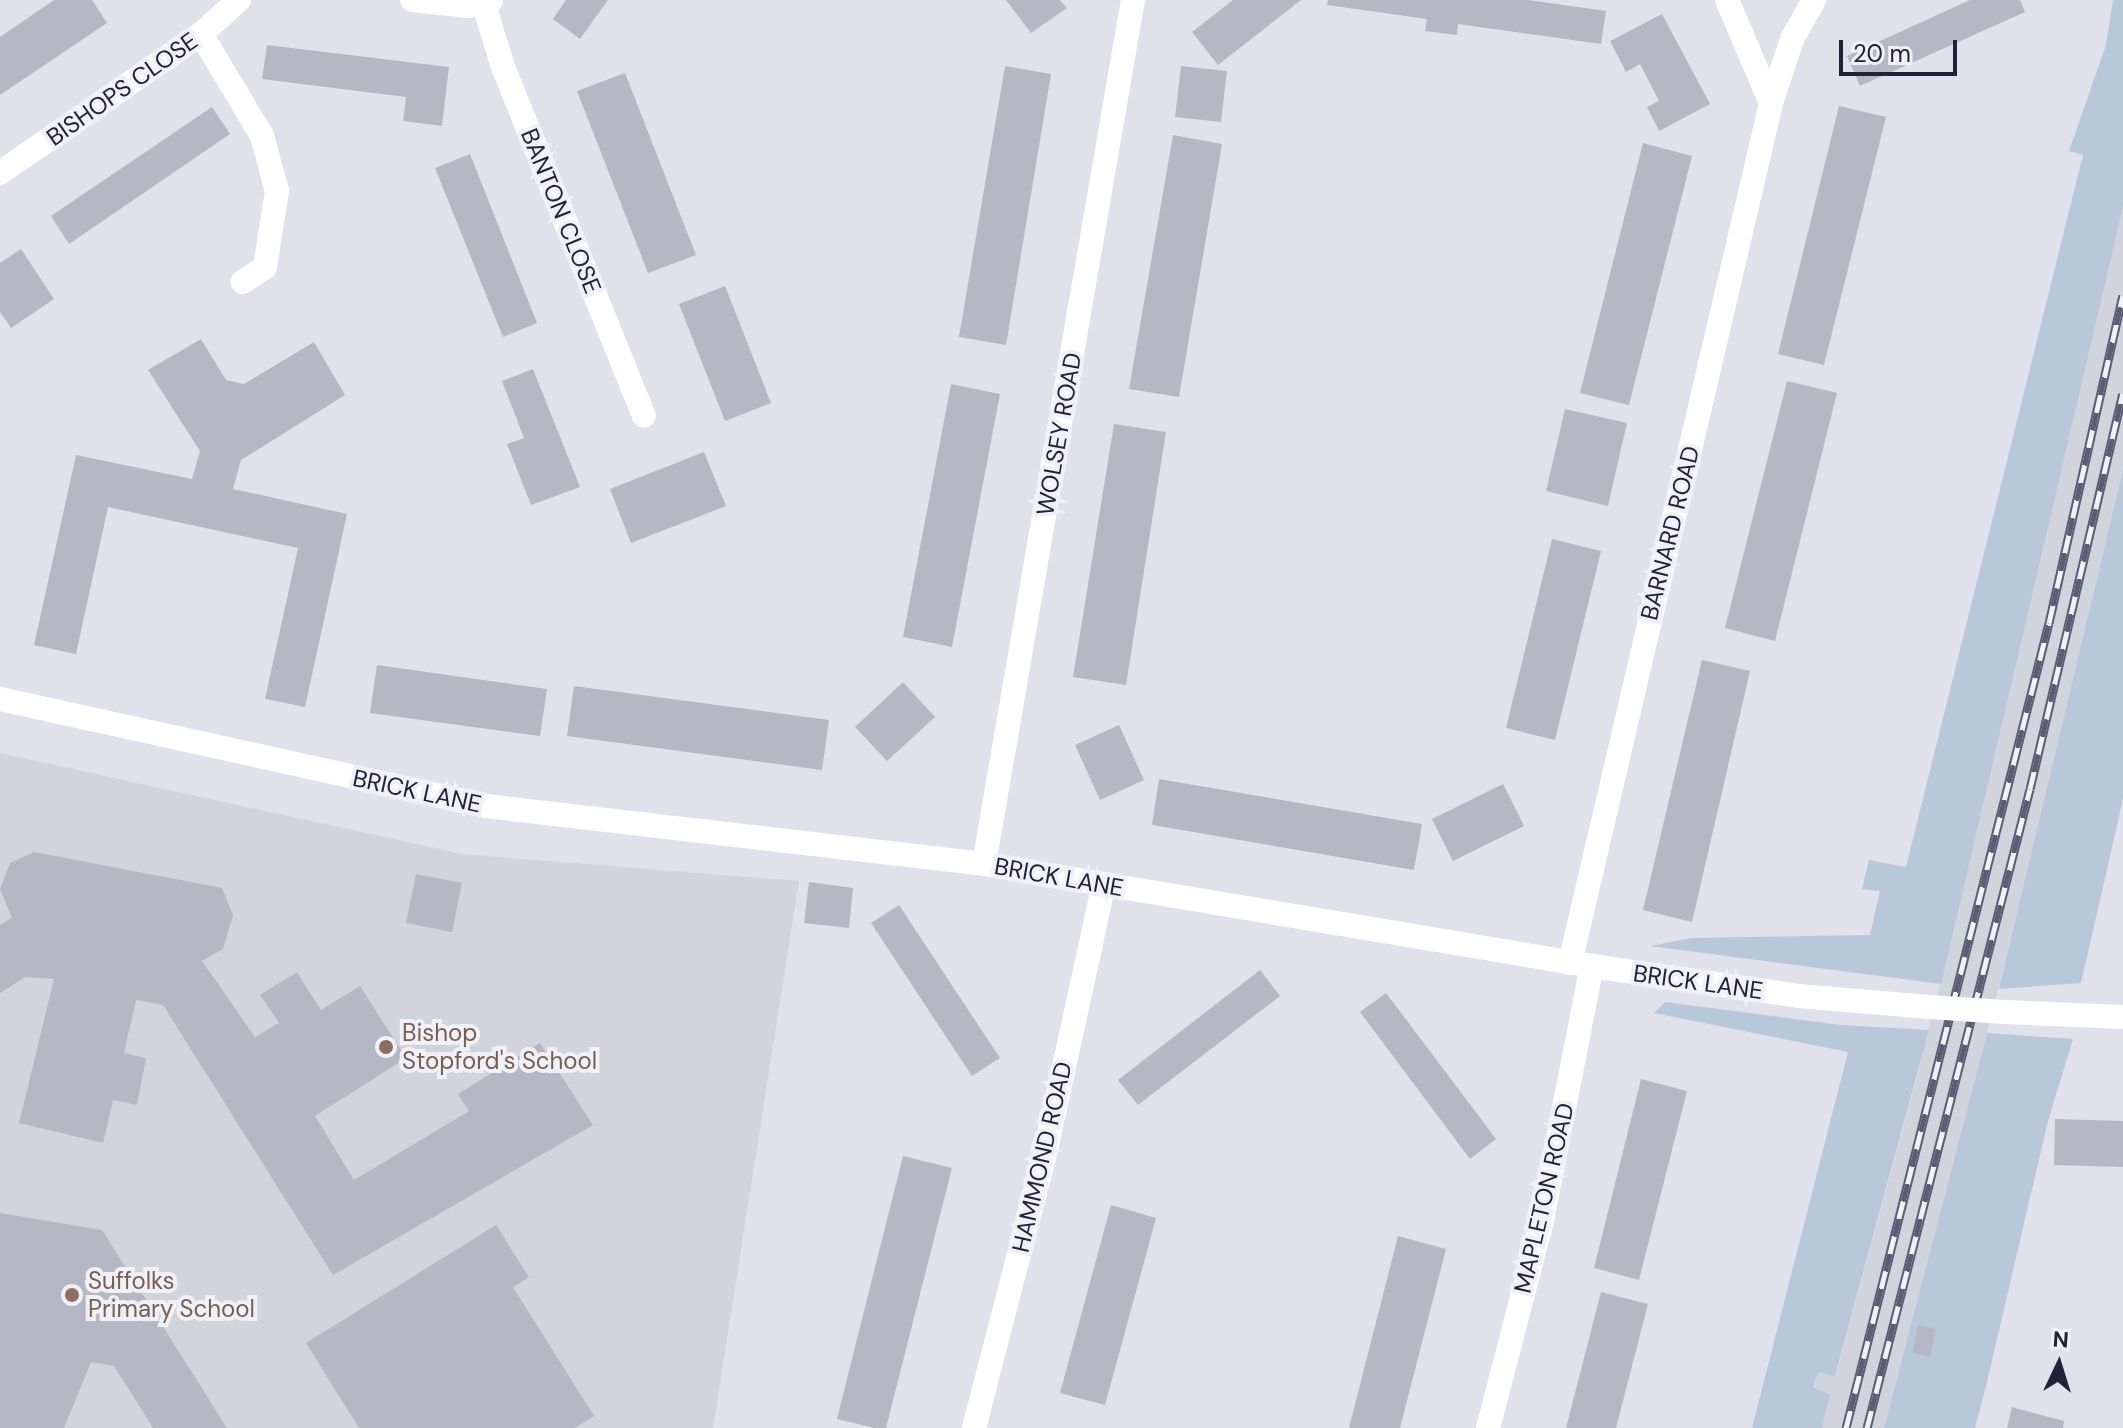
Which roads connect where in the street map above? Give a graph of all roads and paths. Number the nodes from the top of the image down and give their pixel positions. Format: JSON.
{"nodes":[{"id":1,"x":239,"y":0,"type":"edge"},
{"id":2,"x":412,"y":0,"type":"edge"},
{"id":3,"x":1727,"y":0,"type":"edge"},
{"id":4,"x":1814,"y":0,"type":"edge"},
{"id":5,"x":1132,"y":1,"type":"edge"},
{"id":6,"x":488,"y":3,"type":"edge"},
{"id":7,"x":201,"y":34,"type":"junction"},
{"id":8,"x":1771,"y":103,"type":"junction"},
{"id":9,"x":0,"y":173,"type":"edge"},
{"id":10,"x":243,"y":282,"type":"dead end"},
{"id":11,"x":644,"y":416,"type":"dead end"},
{"id":12,"x":0,"y":699,"type":"edge"},
{"id":13,"x":984,"y":864,"type":"junction"},
{"id":14,"x":1104,"y":884,"type":"junction"},
{"id":15,"x":1581,"y":965,"type":"junction"},
{"id":16,"x":2123,"y":1017,"type":"edge"},
{"id":17,"x":974,"y":1428,"type":"edge"},
{"id":18,"x":1488,"y":1428,"type":"edge"}],
"edges":[{"from":1,"to":7,"type":"street","name":"BISHOPS CLOSE"},
{"from":2,"to":6,"type":"street"},
{"from":3,"to":8,"type":"street"},
{"from":4,"to":8,"type":"street","name":"BARNARD ROAD"},
{"from":5,"to":13,"type":"street","name":"WOLSEY ROAD"},
{"from":6,"to":11,"type":"street","name":"BANTON CLOSE"},
{"from":7,"to":9,"type":"street","name":"BISHOPS CLOSE"},
{"from":7,"to":10,"type":"street"},
{"from":8,"to":15,"type":"street","name":"BARNARD ROAD"},
{"from":12,"to":13,"type":"street","name":"BRICK LANE"},
{"from":13,"to":14,"type":"street","name":"BRICK LANE"},
{"from":14,"to":15,"type":"street","name":"BRICK LANE"},
{"from":14,"to":17,"type":"street","name":"HAMMOND ROAD"},
{"from":15,"to":16,"type":"street","name":"BRICK LANE","bridge":true},
{"from":15,"to":18,"type":"street","name":"MAPLETON ROAD"}]}
